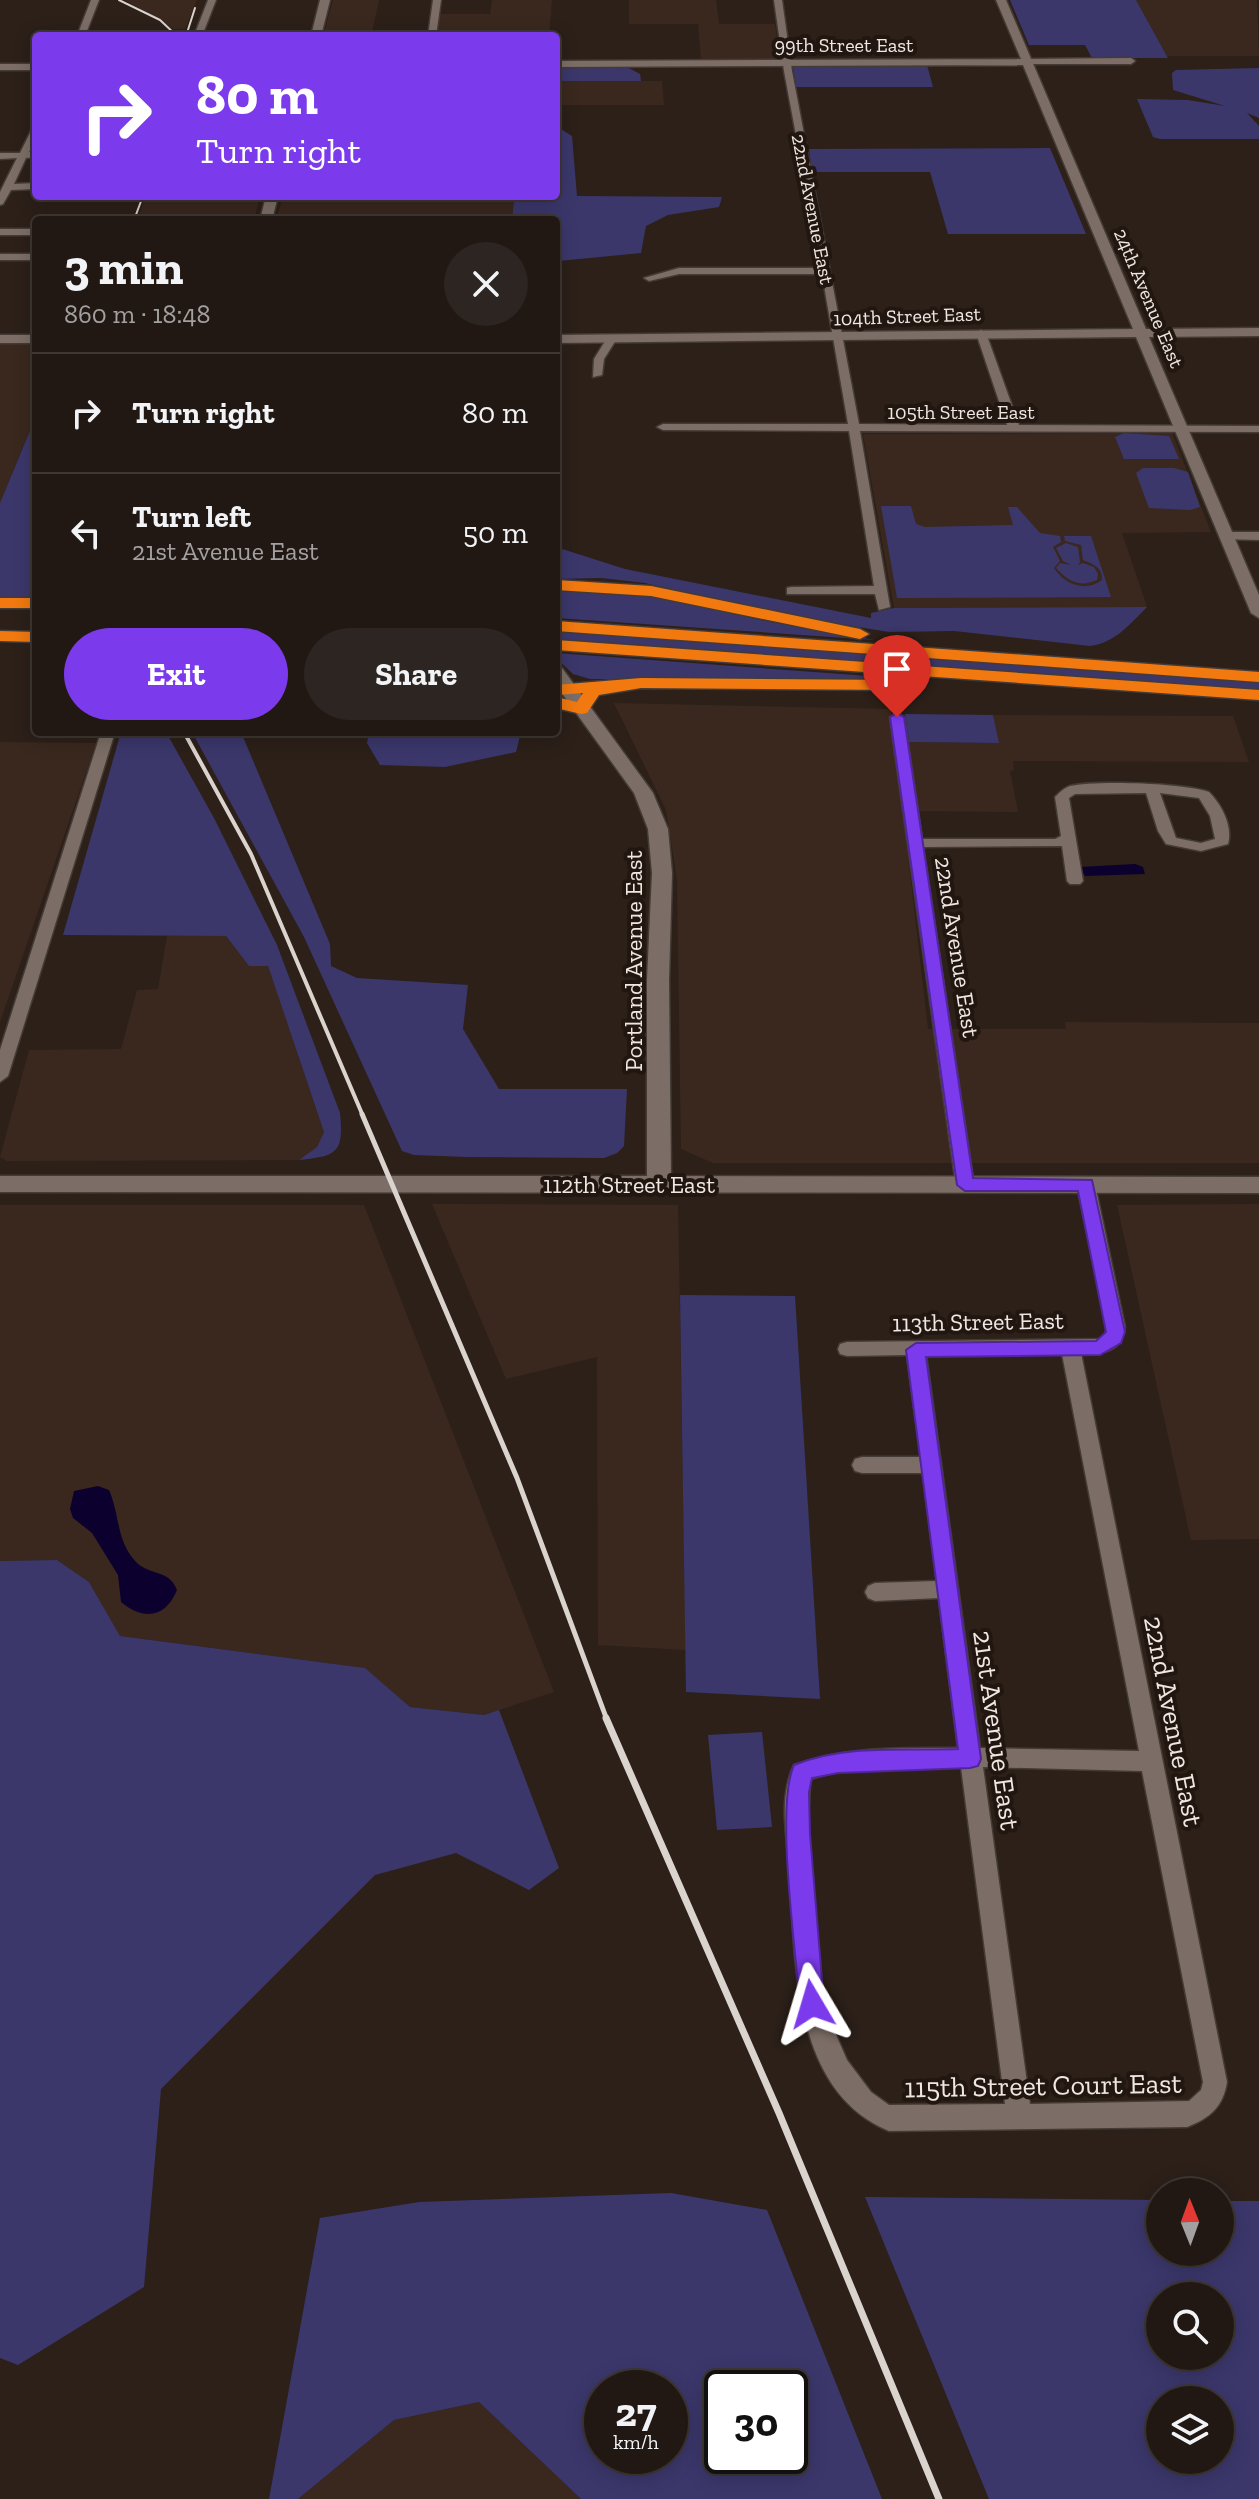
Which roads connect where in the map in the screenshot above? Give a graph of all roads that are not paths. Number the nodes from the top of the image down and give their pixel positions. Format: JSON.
{"nodes":[{"id":1,"x":95,"y":0,"type":"edge"},
{"id":2,"x":212,"y":0,"type":"edge"},
{"id":3,"x":325,"y":0,"type":"edge"},
{"id":4,"x":437,"y":0,"type":"edge"},
{"id":5,"x":778,"y":0,"type":"edge"},
{"id":6,"x":1001,"y":0,"type":"edge"},
{"id":7,"x":83,"y":32,"type":"edge"},
{"id":8,"x":200,"y":32,"type":"edge"},
{"id":9,"x":317,"y":32,"type":"edge"},
{"id":10,"x":433,"y":32,"type":"edge"},
{"id":11,"x":1131,"y":61,"type":"dead end"},
{"id":12,"x":1025,"y":62,"type":"junction"},
{"id":13,"x":788,"y":63,"type":"junction"},
{"id":14,"x":560,"y":64,"type":"edge"},
{"id":15,"x":32,"y":67,"type":"edge"},
{"id":16,"x":0,"y":68,"type":"edge"},
{"id":17,"x":32,"y":137,"type":"edge"},
{"id":18,"x":23,"y":155,"type":"junction"},
{"id":19,"x":32,"y":155,"type":"edge"},
{"id":20,"x":0,"y":156,"type":"edge"},
{"id":21,"x":32,"y":186,"type":"edge"},
{"id":22,"x":7,"y":187,"type":"junction"},
{"id":23,"x":1,"y":199,"type":"edge"},
{"id":24,"x":0,"y":232,"type":"edge"},
{"id":25,"x":32,"y":232,"type":"edge"},
{"id":26,"x":0,"y":257,"type":"edge"},
{"id":27,"x":32,"y":257,"type":"edge"},
{"id":28,"x":824,"y":271,"type":"junction"},
{"id":29,"x":649,"y":278,"type":"dead end"},
{"id":30,"x":1259,"y":332,"type":"edge"},
{"id":31,"x":981,"y":333,"type":"junction"},
{"id":32,"x":1142,"y":333,"type":"junction"},
{"id":33,"x":839,"y":338,"type":"junction"},
{"id":34,"x":0,"y":339,"type":"edge"},
{"id":35,"x":32,"y":339,"type":"edge"},
{"id":36,"x":560,"y":339,"type":"edge"},
{"id":37,"x":611,"y":340,"type":"junction"},
{"id":38,"x":597,"y":375,"type":"dead end"},
{"id":39,"x":663,"y":427,"type":"dead end"},
{"id":40,"x":1259,"y":429,"type":"edge"},
{"id":41,"x":854,"y":430,"type":"junction"},
{"id":42,"x":1015,"y":430,"type":"junction"},
{"id":43,"x":1184,"y":430,"type":"junction"},
{"id":44,"x":1227,"y":536,"type":"junction"},
{"id":45,"x":1259,"y":536,"type":"edge"},
{"id":46,"x":560,"y":585,"type":"edge"},
{"id":47,"x":881,"y":590,"type":"junction"},
{"id":48,"x":791,"y":591,"type":"dead end"},
{"id":49,"x":0,"y":606,"type":"edge"},
{"id":50,"x":32,"y":606,"type":"edge"},
{"id":51,"x":884,"y":607,"type":"dead end"},
{"id":52,"x":1259,"y":613,"type":"edge"},
{"id":53,"x":560,"y":626,"type":"edge"},
{"id":54,"x":0,"y":627,"type":"edge"},
{"id":55,"x":32,"y":627,"type":"edge"},
{"id":56,"x":0,"y":636,"type":"edge"},
{"id":57,"x":32,"y":637,"type":"edge"},
{"id":58,"x":560,"y":645,"type":"edge"},
{"id":59,"x":1252,"y":676,"type":"edge"},
{"id":60,"x":641,"y":683,"type":"junction"},
{"id":61,"x":560,"y":688,"type":"edge"},
{"id":62,"x":560,"y":689,"type":"edge"},
{"id":63,"x":1259,"y":695,"type":"edge"},
{"id":64,"x":1259,"y":704,"type":"edge"},
{"id":65,"x":581,"y":709,"type":"junction"},
{"id":66,"x":897,"y":717,"type":"dead end"},
{"id":67,"x":107,"y":736,"type":"edge"},
{"id":68,"x":1152,"y":790,"type":"junction"},
{"id":69,"x":1067,"y":838,"type":"junction"},
{"id":70,"x":915,"y":843,"type":"junction"},
{"id":71,"x":1075,"y":881,"type":"dead end"},
{"id":72,"x":0,"y":1076,"type":"edge"},
{"id":73,"x":0,"y":1184,"type":"edge"},
{"id":74,"x":659,"y":1185,"type":"junction"},
{"id":75,"x":965,"y":1185,"type":"junction"},
{"id":76,"x":1086,"y":1185,"type":"junction"},
{"id":77,"x":1259,"y":1185,"type":"edge"},
{"id":78,"x":1070,"y":1347,"type":"junction"},
{"id":79,"x":847,"y":1349,"type":"dead end"},
{"id":80,"x":916,"y":1350,"type":"junction"},
{"id":81,"x":862,"y":1465,"type":"dead end"},
{"id":82,"x":930,"y":1465,"type":"junction"},
{"id":83,"x":947,"y":1589,"type":"junction"},
{"id":84,"x":875,"y":1592,"type":"dead end"},
{"id":85,"x":970,"y":1759,"type":"junction"},
{"id":86,"x":1151,"y":1761,"type":"junction"},
{"id":87,"x":1206,"y":2104,"type":"joint"},
{"id":88,"x":1019,"y":2117,"type":"junction"}],
"edges":[{"from":1,"to":7,"type":"street"},
{"from":2,"to":8,"type":"street"},
{"from":3,"to":9,"type":"main road"},
{"from":4,"to":10,"type":"street"},
{"from":5,"to":13,"type":"street","name":"22nd Avenue East"},
{"from":6,"to":12,"type":"street","name":"24th Avenue East"},
{"from":11,"to":12,"type":"street","name":"99th Street East"},
{"from":12,"to":13,"type":"street","name":"99th Street East"},
{"from":12,"to":32,"type":"street","name":"24th Avenue East"},
{"from":13,"to":14,"type":"street","name":"99th Street East"},
{"from":13,"to":28,"type":"street","name":"22nd Avenue East"},
{"from":15,"to":16,"type":"street"},
{"from":17,"to":18,"type":"street"},
{"from":18,"to":19,"type":"street"},
{"from":18,"to":20,"type":"street"},
{"from":18,"to":22,"type":"street"},
{"from":21,"to":22,"type":"street"},
{"from":22,"to":23,"type":"street"},
{"from":24,"to":25,"type":"street"},
{"from":26,"to":27,"type":"street"},
{"from":28,"to":29,"type":"street"},
{"from":28,"to":33,"type":"street","name":"22nd Avenue East"},
{"from":30,"to":32,"type":"street","name":"104th Street East"},
{"from":31,"to":32,"type":"street","name":"104th Street East"},
{"from":31,"to":33,"type":"street","name":"104th Street East"},
{"from":31,"to":42,"type":"street"},
{"from":32,"to":43,"type":"street","name":"24th Avenue East"},
{"from":33,"to":37,"type":"street","name":"104th Street East"},
{"from":33,"to":41,"type":"street","name":"22nd Avenue East"},
{"from":34,"to":35,"type":"street"},
{"from":36,"to":37,"type":"street","name":"104th Street East"},
{"from":37,"to":38,"type":"street"},
{"from":39,"to":41,"type":"street","name":"105th Street East"},
{"from":40,"to":43,"type":"street","name":"105th Street East"},
{"from":41,"to":42,"type":"street","name":"105th Street East"},
{"from":41,"to":47,"type":"street","name":"22nd Avenue East"},
{"from":42,"to":43,"type":"street","name":"105th Street East"},
{"from":43,"to":44,"type":"street","name":"24th Avenue East"},
{"from":44,"to":45,"type":"street"},
{"from":44,"to":52,"type":"street","name":"24th Avenue East"},
{"from":46,"to":59,"type":"highway"},
{"from":47,"to":48,"type":"street"},
{"from":47,"to":51,"type":"street","name":"22nd Avenue East"},
{"from":49,"to":50,"type":"highway"},
{"from":53,"to":59,"type":"highway"},
{"from":54,"to":55,"type":"highway"},
{"from":56,"to":57,"type":"highway"},
{"from":58,"to":63,"type":"highway"},
{"from":60,"to":61,"type":"highway"},
{"from":60,"to":64,"type":"highway"},
{"from":60,"to":65,"type":"highway"},
{"from":62,"to":65,"type":"main road","name":"Portland Avenue East"},
{"from":65,"to":74,"type":"main road","name":"Portland Avenue East"},
{"from":66,"to":70,"type":"street","name":"22nd Avenue East"},
{"from":67,"to":72,"type":"street"},
{"from":68,"to":68,"type":"street"},
{"from":68,"to":69,"type":"street"},
{"from":69,"to":70,"type":"street"},
{"from":69,"to":71,"type":"street"},
{"from":70,"to":75,"type":"street","name":"22nd Avenue East"},
{"from":73,"to":74,"type":"main road","name":"112th Street East"},
{"from":74,"to":75,"type":"main road","name":"112th Street East"},
{"from":75,"to":76,"type":"main road","name":"112th Street East"},
{"from":76,"to":77,"type":"main road","name":"112th Street East"},
{"from":76,"to":78,"type":"street","name":"113th Street East"},
{"from":78,"to":80,"type":"street","name":"113th Street East"},
{"from":78,"to":86,"type":"street","name":"22nd Avenue East"},
{"from":79,"to":80,"type":"street","name":"113th Street East"},
{"from":80,"to":82,"type":"street","name":"21st Avenue East"},
{"from":81,"to":82,"type":"street"},
{"from":82,"to":83,"type":"street","name":"21st Avenue East"},
{"from":83,"to":84,"type":"street"},
{"from":83,"to":85,"type":"street","name":"21st Avenue East"},
{"from":85,"to":86,"type":"street"},
{"from":85,"to":88,"type":"street","name":"21st Avenue East"},
{"from":85,"to":88,"type":"street","name":"115th Street Court East"},
{"from":86,"to":87,"type":"street","name":"22nd Avenue East"},
{"from":87,"to":88,"type":"street","name":"115th Street Court East"}]}
